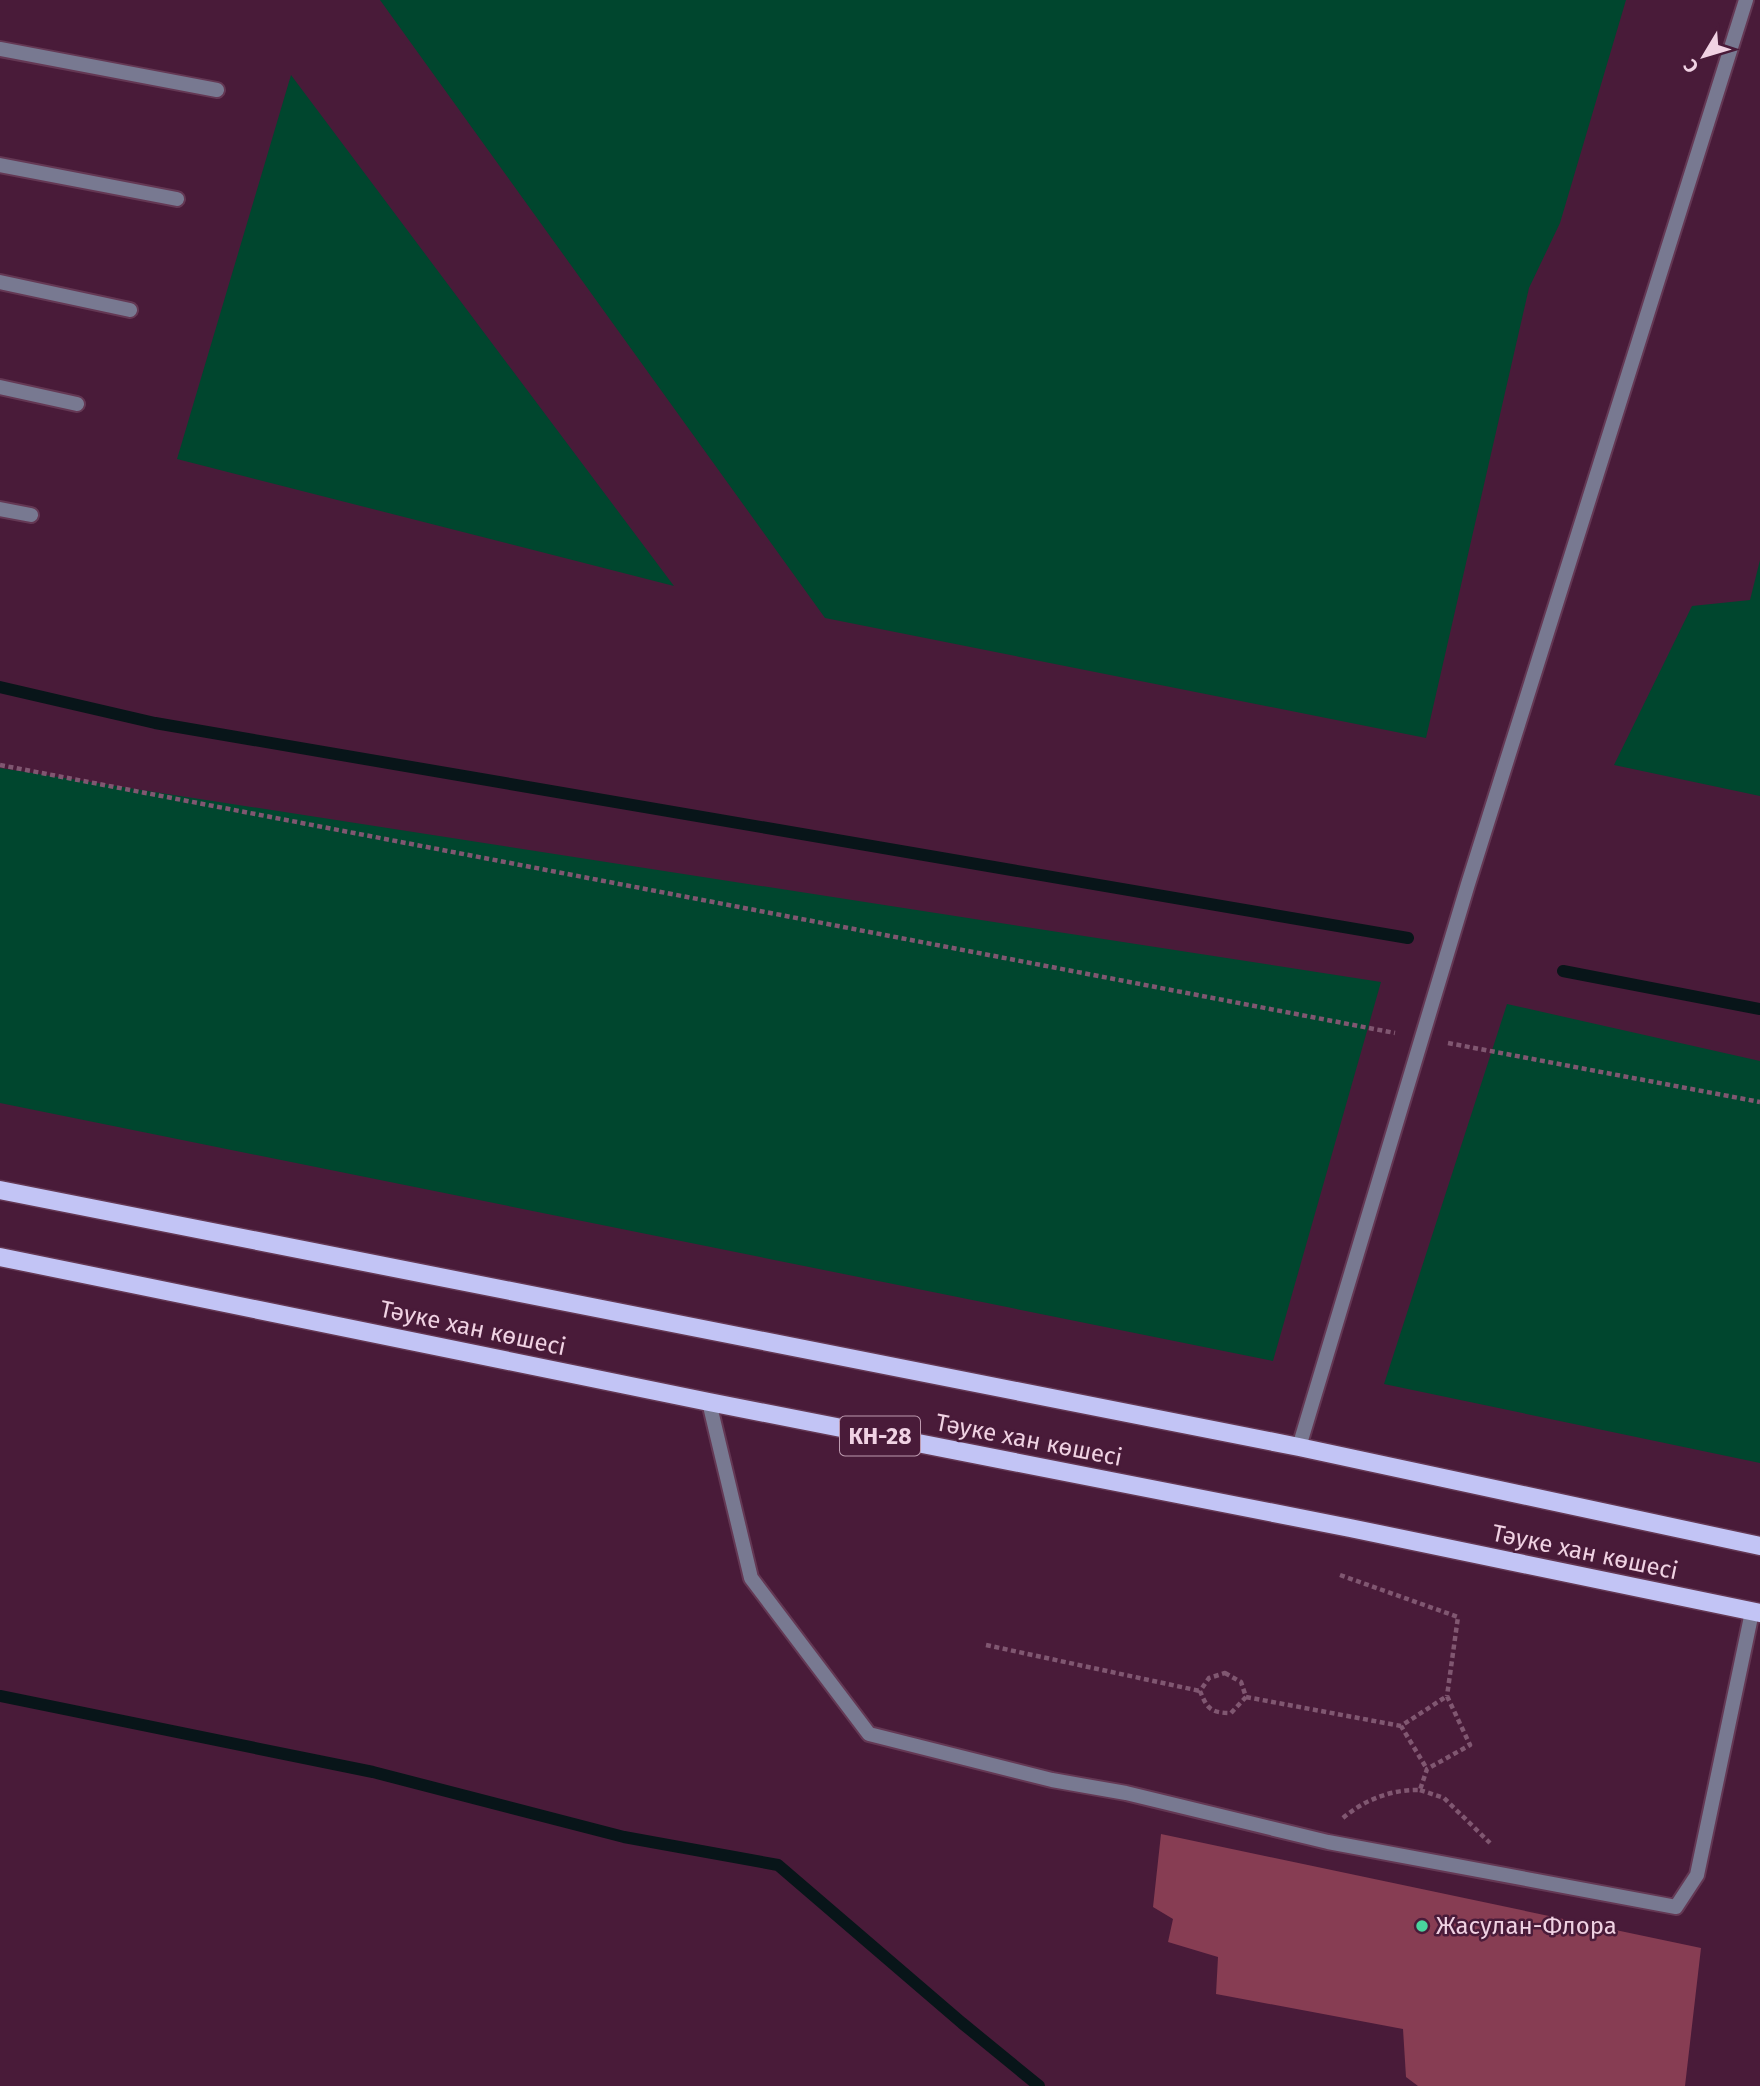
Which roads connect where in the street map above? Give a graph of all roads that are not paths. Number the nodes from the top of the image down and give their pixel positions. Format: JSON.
{"nodes":[{"id":1,"x":1746,"y":0,"type":"edge"},
{"id":2,"x":0,"y":49,"type":"edge"},
{"id":3,"x":217,"y":90,"type":"dead end"},
{"id":4,"x":0,"y":165,"type":"edge"},
{"id":5,"x":177,"y":199,"type":"dead end"},
{"id":6,"x":0,"y":282,"type":"edge"},
{"id":7,"x":131,"y":310,"type":"dead end"},
{"id":8,"x":0,"y":387,"type":"edge"},
{"id":9,"x":77,"y":404,"type":"dead end"},
{"id":10,"x":0,"y":509,"type":"edge"},
{"id":11,"x":31,"y":515,"type":"dead end"},
{"id":12,"x":0,"y":1190,"type":"edge"},
{"id":13,"x":0,"y":1256,"type":"edge"},
{"id":14,"x":709,"y":1402,"type":"junction"},
{"id":15,"x":1299,"y":1447,"type":"junction"},
{"id":16,"x":1760,"y":1546,"type":"edge"},
{"id":17,"x":1756,"y":1613,"type":"edge"}],
"edges":[{"from":1,"to":15,"type":"street"},
{"from":2,"to":3,"type":"street"},
{"from":4,"to":5,"type":"street"},
{"from":6,"to":7,"type":"street"},
{"from":8,"to":9,"type":"street"},
{"from":10,"to":11,"type":"street"},
{"from":12,"to":15,"type":"main road","name":"Тәуке хан көшесі"},
{"from":13,"to":14,"type":"main road","name":"Тәуке хан көшесі","number":"КН-28"},
{"from":14,"to":17,"type":"main road","name":"Тәуке хан көшесі","number":"КН-28"},
{"from":14,"to":17,"type":"street"},
{"from":15,"to":16,"type":"main road","name":"Тәуке хан көшесі"}]}
